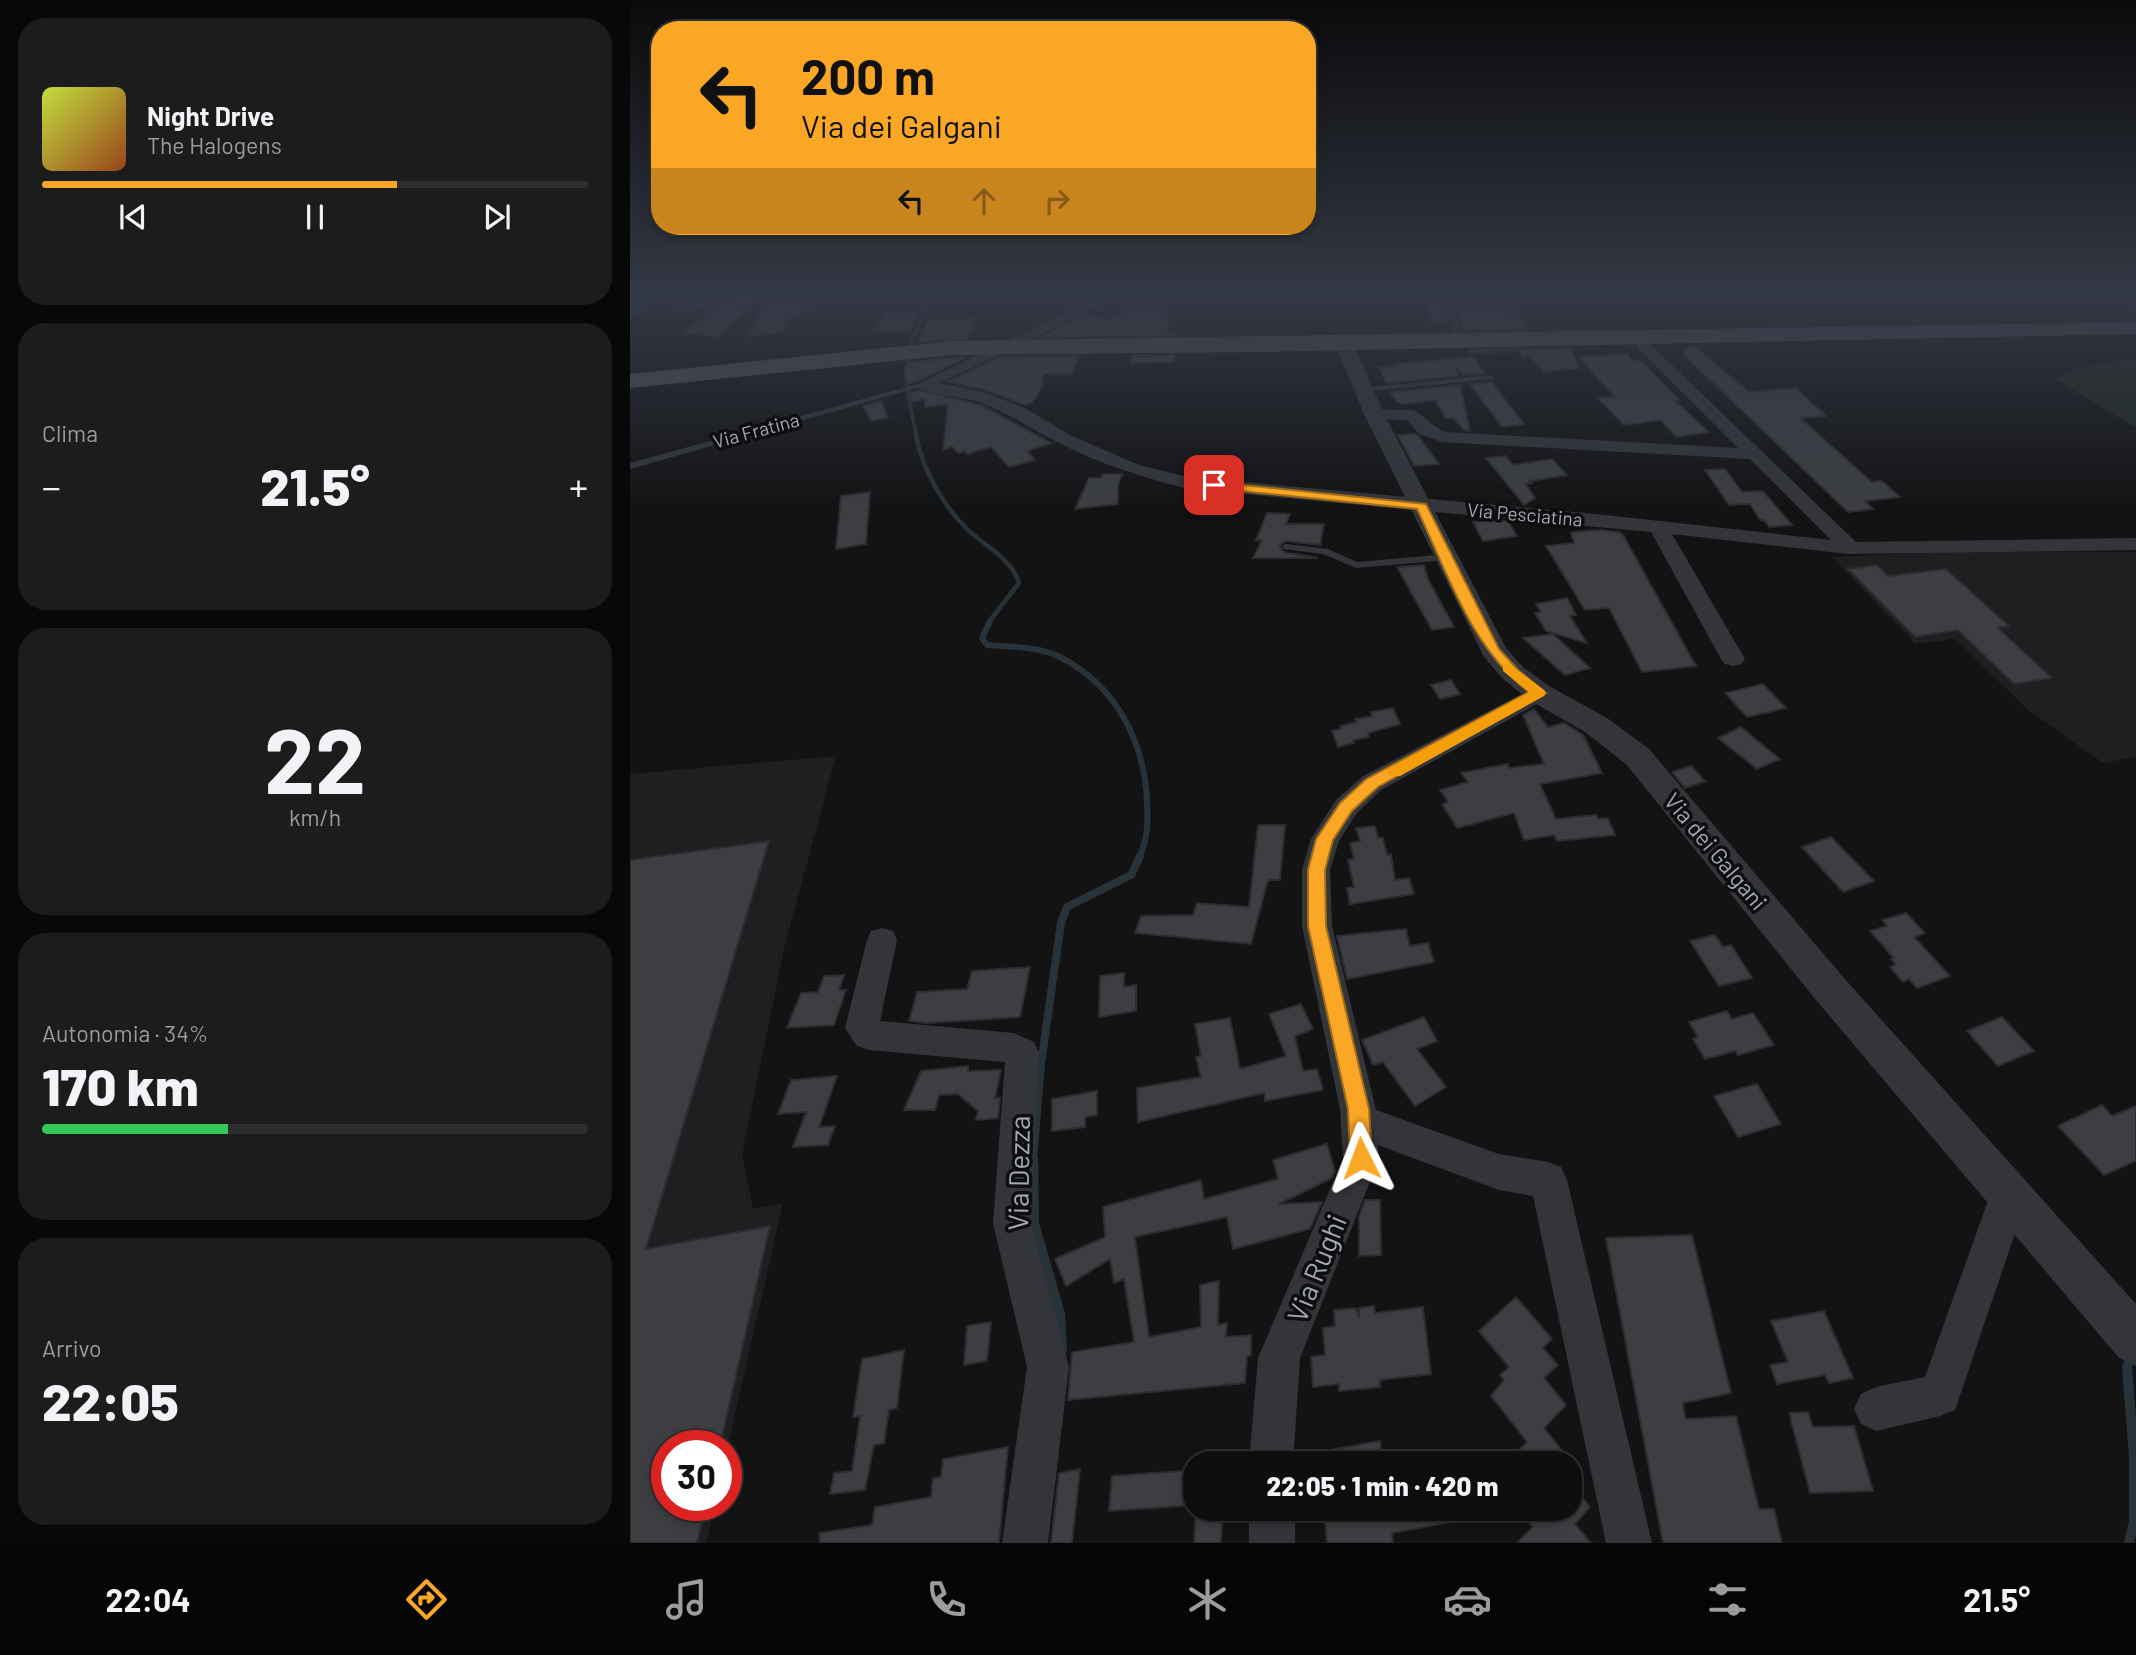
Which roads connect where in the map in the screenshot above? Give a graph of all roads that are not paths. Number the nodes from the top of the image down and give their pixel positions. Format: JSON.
{"nodes":[{"id":1,"x":779,"y":365,"type":"edge"},
{"id":2,"x":969,"y":365,"type":"edge"},
{"id":3,"x":1353,"y":365,"type":"edge"},
{"id":4,"x":1664,"y":365,"type":"edge"},
{"id":5,"x":1490,"y":377,"type":"dead end"},
{"id":6,"x":630,"y":379,"type":"edge"},
{"id":7,"x":919,"y":386,"type":"junction"},
{"id":8,"x":1368,"y":402,"type":"junction"},
{"id":9,"x":1756,"y":454,"type":"junction"},
{"id":10,"x":630,"y":466,"type":"edge"},
{"id":11,"x":1422,"y":506,"type":"junction"},
{"id":12,"x":1658,"y":527,"type":"junction"},
{"id":13,"x":2136,"y":544,"type":"edge"},
{"id":14,"x":1286,"y":547,"type":"dead end"},
{"id":15,"x":1852,"y":548,"type":"junction"},
{"id":16,"x":1447,"y":557,"type":"junction"},
{"id":17,"x":1733,"y":659,"type":"dead end"},
{"id":18,"x":1539,"y":693,"type":"junction"},
{"id":19,"x":882,"y":940,"type":"dead end"},
{"id":20,"x":1359,"y":1121,"type":"junction"},
{"id":21,"x":2009,"y":1195,"type":"junction"},
{"id":22,"x":2129,"y":1333,"type":"edge"},
{"id":23,"x":1876,"y":1409,"type":"dead end"},
{"id":24,"x":1272,"y":1451,"type":"edge"},
{"id":25,"x":1272,"y":1521,"type":"edge"},
{"id":26,"x":1026,"y":1543,"type":"edge"},
{"id":27,"x":1272,"y":1543,"type":"edge"},
{"id":28,"x":1629,"y":1543,"type":"edge"}],
"edges":[{"from":1,"to":6,"type":"main road"},
{"from":2,"to":7,"type":"street"},
{"from":3,"to":8,"type":"street","name":"Via dei Galgani"},
{"from":4,"to":9,"type":"street"},
{"from":5,"to":8,"type":"lane"},
{"from":7,"to":10,"type":"lane","name":"Via Fratina"},
{"from":7,"to":11,"type":"street","name":"Via Pesciatina"},
{"from":8,"to":9,"type":"street"},
{"from":8,"to":11,"type":"street","name":"Via dei Galgani"},
{"from":9,"to":15,"type":"street"},
{"from":11,"to":12,"type":"street","name":"Via Pesciatina"},
{"from":11,"to":16,"type":"street","name":"Via dei Galgani"},
{"from":12,"to":15,"type":"street","name":"Via Pesciatina"},
{"from":12,"to":17,"type":"street"},
{"from":13,"to":15,"type":"street","name":"Via Pesciatina"},
{"from":14,"to":16,"type":"lane"},
{"from":16,"to":18,"type":"street","name":"Via dei Galgani"},
{"from":18,"to":20,"type":"street","name":"Via Rughi"},
{"from":18,"to":21,"type":"street","name":"Via dei Galgani"},
{"from":19,"to":26,"type":"street","name":"Via Dezza"},
{"from":20,"to":24,"type":"street","name":"Via Rughi"},
{"from":20,"to":28,"type":"street"},
{"from":21,"to":22,"type":"street","name":"Via dei Galgani"},
{"from":21,"to":23,"type":"street"},
{"from":25,"to":27,"type":"street"}]}
